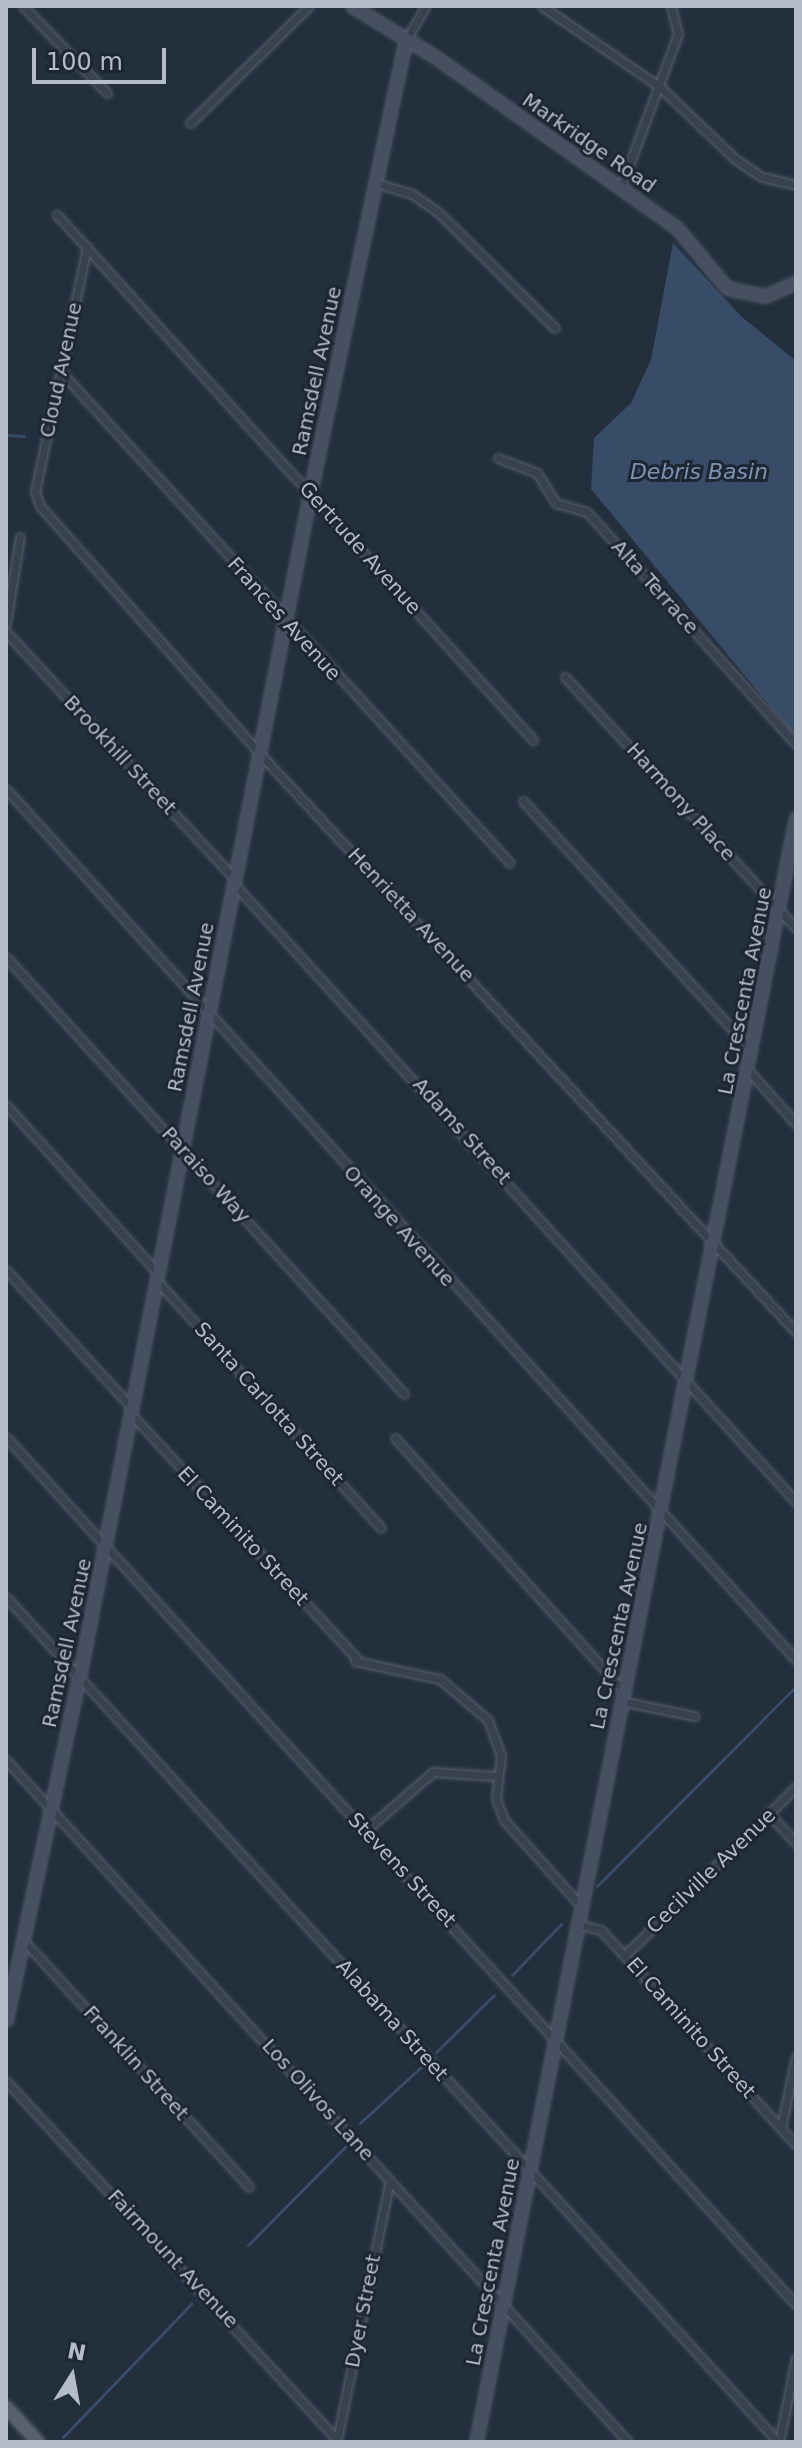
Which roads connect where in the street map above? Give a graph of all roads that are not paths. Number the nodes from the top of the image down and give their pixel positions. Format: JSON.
{"nodes":[{"id":1,"x":23,"y":6,"type":"edge"},
{"id":2,"x":309,"y":6,"type":"edge"},
{"id":3,"x":352,"y":6,"type":"edge"},
{"id":4,"x":426,"y":6,"type":"edge"},
{"id":5,"x":542,"y":6,"type":"edge"},
{"id":6,"x":671,"y":6,"type":"edge"},
{"id":7,"x":405,"y":42,"type":"junction"},
{"id":8,"x":660,"y":87,"type":"junction"},
{"id":9,"x":107,"y":93,"type":"dead end"},
{"id":10,"x":190,"y":123,"type":"dead end"},
{"id":11,"x":376,"y":183,"type":"junction"},
{"id":12,"x":796,"y":185,"type":"edge"},
{"id":13,"x":621,"y":187,"type":"junction"},
{"id":14,"x":57,"y":215,"type":"dead end"},
{"id":15,"x":87,"y":247,"type":"junction"},
{"id":16,"x":796,"y":282,"type":"edge"},
{"id":17,"x":555,"y":328,"type":"dead end"},
{"id":18,"x":61,"y":372,"type":"junction"},
{"id":19,"x":498,"y":458,"type":"dead end"},
{"id":20,"x":35,"y":492,"type":"joint"},
{"id":21,"x":310,"y":493,"type":"junction"},
{"id":22,"x":20,"y":537,"type":"dead end"},
{"id":23,"x":284,"y":621,"type":"junction"},
{"id":24,"x":6,"y":623,"type":"edge"},
{"id":25,"x":6,"y":632,"type":"edge"},
{"id":26,"x":565,"y":677,"type":"dead end"},
{"id":27,"x":533,"y":740,"type":"dead end"},
{"id":28,"x":796,"y":744,"type":"edge"},
{"id":29,"x":259,"y":753,"type":"junction"},
{"id":30,"x":6,"y":789,"type":"edge"},
{"id":31,"x":523,"y":801,"type":"dead end"},
{"id":32,"x":796,"y":817,"type":"edge"},
{"id":33,"x":510,"y":863,"type":"dead end"},
{"id":34,"x":234,"y":881,"type":"junction"},
{"id":35,"x":779,"y":909,"type":"junction"},
{"id":36,"x":796,"y":928,"type":"edge"},
{"id":37,"x":6,"y":957,"type":"edge"},
{"id":38,"x":209,"y":1012,"type":"junction"},
{"id":39,"x":751,"y":1050,"type":"junction"},
{"id":40,"x":748,"y":1070,"type":"junction"},
{"id":41,"x":6,"y":1105,"type":"edge"},
{"id":42,"x":796,"y":1124,"type":"edge"},
{"id":43,"x":182,"y":1149,"type":"junction"},
{"id":44,"x":714,"y":1241,"type":"junction"},
{"id":45,"x":6,"y":1270,"type":"edge"},
{"id":46,"x":158,"y":1276,"type":"junction"},
{"id":47,"x":796,"y":1332,"type":"edge"},
{"id":48,"x":686,"y":1383,"type":"junction"},
{"id":49,"x":404,"y":1394,"type":"dead end"},
{"id":50,"x":131,"y":1411,"type":"junction"},
{"id":51,"x":6,"y":1437,"type":"edge"},
{"id":52,"x":395,"y":1438,"type":"dead end"},
{"id":53,"x":796,"y":1502,"type":"edge"},
{"id":54,"x":661,"y":1513,"type":"junction"},
{"id":55,"x":381,"y":1528,"type":"dead end"},
{"id":56,"x":105,"y":1546,"type":"junction"},
{"id":57,"x":6,"y":1597,"type":"edge"},
{"id":58,"x":796,"y":1660,"type":"edge"},
{"id":59,"x":79,"y":1678,"type":"junction"},
{"id":60,"x":622,"y":1696,"type":"junction"},
{"id":61,"x":694,"y":1716,"type":"dead end"},
{"id":62,"x":6,"y":1760,"type":"edge"},
{"id":63,"x":495,"y":1776,"type":"junction"},
{"id":64,"x":796,"y":1787,"type":"edge"},
{"id":65,"x":50,"y":1809,"type":"junction"},
{"id":66,"x":769,"y":1814,"type":"junction"},
{"id":67,"x":366,"y":1830,"type":"junction"},
{"id":68,"x":796,"y":1843,"type":"edge"},
{"id":69,"x":581,"y":1906,"type":"junction"},
{"id":70,"x":577,"y":1924,"type":"junction"},
{"id":71,"x":22,"y":1939,"type":"junction"},
{"id":72,"x":625,"y":1955,"type":"junction"},
{"id":73,"x":8,"y":2004,"type":"edge"},
{"id":74,"x":6,"y":2020,"type":"edge"},
{"id":75,"x":556,"y":2038,"type":"junction"},
{"id":76,"x":796,"y":2057,"type":"edge"},
{"id":77,"x":6,"y":2081,"type":"edge"},
{"id":78,"x":781,"y":2128,"type":"junction"},
{"id":79,"x":796,"y":2145,"type":"edge"},
{"id":80,"x":529,"y":2171,"type":"junction"},
{"id":81,"x":390,"y":2180,"type":"junction"},
{"id":82,"x":249,"y":2187,"type":"dead end"},
{"id":83,"x":796,"y":2305,"type":"edge"},
{"id":84,"x":502,"y":2306,"type":"junction"},
{"id":85,"x":796,"y":2358,"type":"edge"},
{"id":86,"x":6,"y":2407,"type":"edge"},
{"id":87,"x":479,"y":2440,"type":"edge"},
{"id":88,"x":337,"y":2441,"type":"edge"},
{"id":89,"x":38,"y":2442,"type":"edge"},
{"id":90,"x":628,"y":2442,"type":"edge"},
{"id":91,"x":779,"y":2442,"type":"edge"}],
"edges":[{"from":1,"to":9,"type":"street"},
{"from":2,"to":10,"type":"street"},
{"from":3,"to":7,"type":"street","name":"Markridge Road"},
{"from":4,"to":7,"type":"street","name":"Ramsdell Avenue"},
{"from":5,"to":8,"type":"street"},
{"from":6,"to":8,"type":"street"},
{"from":7,"to":11,"type":"street","name":"Ramsdell Avenue"},
{"from":7,"to":13,"type":"street","name":"Markridge Road"},
{"from":8,"to":12,"type":"street"},
{"from":8,"to":13,"type":"street"},
{"from":11,"to":17,"type":"street"},
{"from":11,"to":21,"type":"street","name":"Ramsdell Avenue"},
{"from":13,"to":16,"type":"street","name":"Markridge Road"},
{"from":14,"to":15,"type":"street","name":"Gertrude Avenue"},
{"from":15,"to":18,"type":"street","name":"Cloud Avenue"},
{"from":15,"to":21,"type":"street","name":"Gertrude Avenue"},
{"from":18,"to":20,"type":"street","name":"Cloud Avenue"},
{"from":18,"to":23,"type":"street","name":"Frances Avenue"},
{"from":19,"to":28,"type":"street","name":"Alta Terrace"},
{"from":20,"to":29,"type":"street","name":"Henrietta Avenue"},
{"from":21,"to":23,"type":"street","name":"Ramsdell Avenue"},
{"from":21,"to":27,"type":"street","name":"Gertrude Avenue"},
{"from":22,"to":24,"type":"street"},
{"from":23,"to":29,"type":"street","name":"Ramsdell Avenue"},
{"from":23,"to":33,"type":"street","name":"Frances Avenue"},
{"from":25,"to":34,"type":"street","name":"Brookhill Street"},
{"from":26,"to":35,"type":"street","name":"Harmony Place"},
{"from":29,"to":34,"type":"street","name":"Ramsdell Avenue"},
{"from":29,"to":44,"type":"street","name":"Henrietta Avenue"},
{"from":30,"to":38,"type":"street","name":"Orange Avenue"},
{"from":31,"to":39,"type":"street"},
{"from":32,"to":35,"type":"street","name":"La Crescenta Avenue"},
{"from":34,"to":38,"type":"street","name":"Ramsdell Avenue"},
{"from":34,"to":48,"type":"street","name":"Adams Street"},
{"from":35,"to":36,"type":"street","name":"Harmony Place"},
{"from":35,"to":39,"type":"street","name":"La Crescenta Avenue"},
{"from":37,"to":43,"type":"street","name":"Paraiso Way"},
{"from":38,"to":43,"type":"street","name":"Ramsdell Avenue"},
{"from":38,"to":54,"type":"street","name":"Orange Avenue"},
{"from":39,"to":40,"type":"street","name":"La Crescenta Avenue"},
{"from":40,"to":42,"type":"street"},
{"from":40,"to":44,"type":"street","name":"La Crescenta Avenue"},
{"from":41,"to":46,"type":"street","name":"Santa Carlotta Street"},
{"from":43,"to":46,"type":"street","name":"Ramsdell Avenue"},
{"from":43,"to":49,"type":"street","name":"Paraiso Way"},
{"from":44,"to":47,"type":"street","name":"Henrietta Avenue"},
{"from":44,"to":48,"type":"street","name":"La Crescenta Avenue"},
{"from":45,"to":50,"type":"street","name":"El Caminito Street"},
{"from":46,"to":50,"type":"street","name":"Ramsdell Avenue"},
{"from":46,"to":55,"type":"street","name":"Santa Carlotta Street"},
{"from":48,"to":53,"type":"street"},
{"from":48,"to":54,"type":"street","name":"La Crescenta Avenue"},
{"from":50,"to":56,"type":"street","name":"Ramsdell Avenue"},
{"from":50,"to":63,"type":"street","name":"El Caminito Street"},
{"from":51,"to":56,"type":"street","name":"Stevens Street"},
{"from":52,"to":60,"type":"street"},
{"from":54,"to":58,"type":"street","name":"Orange Avenue"},
{"from":54,"to":60,"type":"street","name":"La Crescenta Avenue"},
{"from":56,"to":59,"type":"street","name":"Ramsdell Avenue"},
{"from":56,"to":67,"type":"street","name":"Stevens Street"},
{"from":57,"to":59,"type":"street","name":"Alabama Street"},
{"from":59,"to":65,"type":"street","name":"Ramsdell Avenue"},
{"from":59,"to":80,"type":"street","name":"Alabama Street"},
{"from":60,"to":61,"type":"street"},
{"from":60,"to":69,"type":"street","name":"La Crescenta Avenue"},
{"from":62,"to":65,"type":"street","name":"Los Olivos Lane"},
{"from":63,"to":67,"type":"street"},
{"from":63,"to":69,"type":"street","name":"El Caminito Street"},
{"from":64,"to":66,"type":"street","name":"Cecilville Avenue"},
{"from":65,"to":71,"type":"street","name":"Ramsdell Avenue"},
{"from":65,"to":81,"type":"street","name":"Los Olivos Lane"},
{"from":66,"to":68,"type":"street"},
{"from":66,"to":72,"type":"street","name":"Cecilville Avenue"},
{"from":67,"to":75,"type":"street","name":"Stevens Street"},
{"from":69,"to":70,"type":"street","name":"La Crescenta Avenue"},
{"from":70,"to":72,"type":"street","name":"El Caminito Street"},
{"from":70,"to":75,"type":"street","name":"La Crescenta Avenue"},
{"from":71,"to":73,"type":"street","name":"Ramsdell Avenue"},
{"from":71,"to":82,"type":"street","name":"Franklin Street"},
{"from":72,"to":78,"type":"street","name":"El Caminito Street"},
{"from":73,"to":74,"type":"street","name":"Ramsdell Avenue"},
{"from":75,"to":80,"type":"street","name":"La Crescenta Avenue"},
{"from":75,"to":83,"type":"street","name":"Stevens Street"},
{"from":76,"to":78,"type":"street"},
{"from":77,"to":88,"type":"street","name":"Fairmount Avenue"},
{"from":78,"to":79,"type":"street","name":"El Caminito Street"},
{"from":80,"to":84,"type":"street","name":"La Crescenta Avenue"},
{"from":80,"to":91,"type":"street","name":"Alabama Street"},
{"from":81,"to":84,"type":"street","name":"Los Olivos Lane"},
{"from":81,"to":88,"type":"street","name":"Dyer Street"},
{"from":84,"to":87,"type":"street","name":"La Crescenta Avenue"},
{"from":84,"to":90,"type":"street","name":"Los Olivos Lane"},
{"from":85,"to":91,"type":"street"},
{"from":86,"to":89,"type":"main road"}]}
